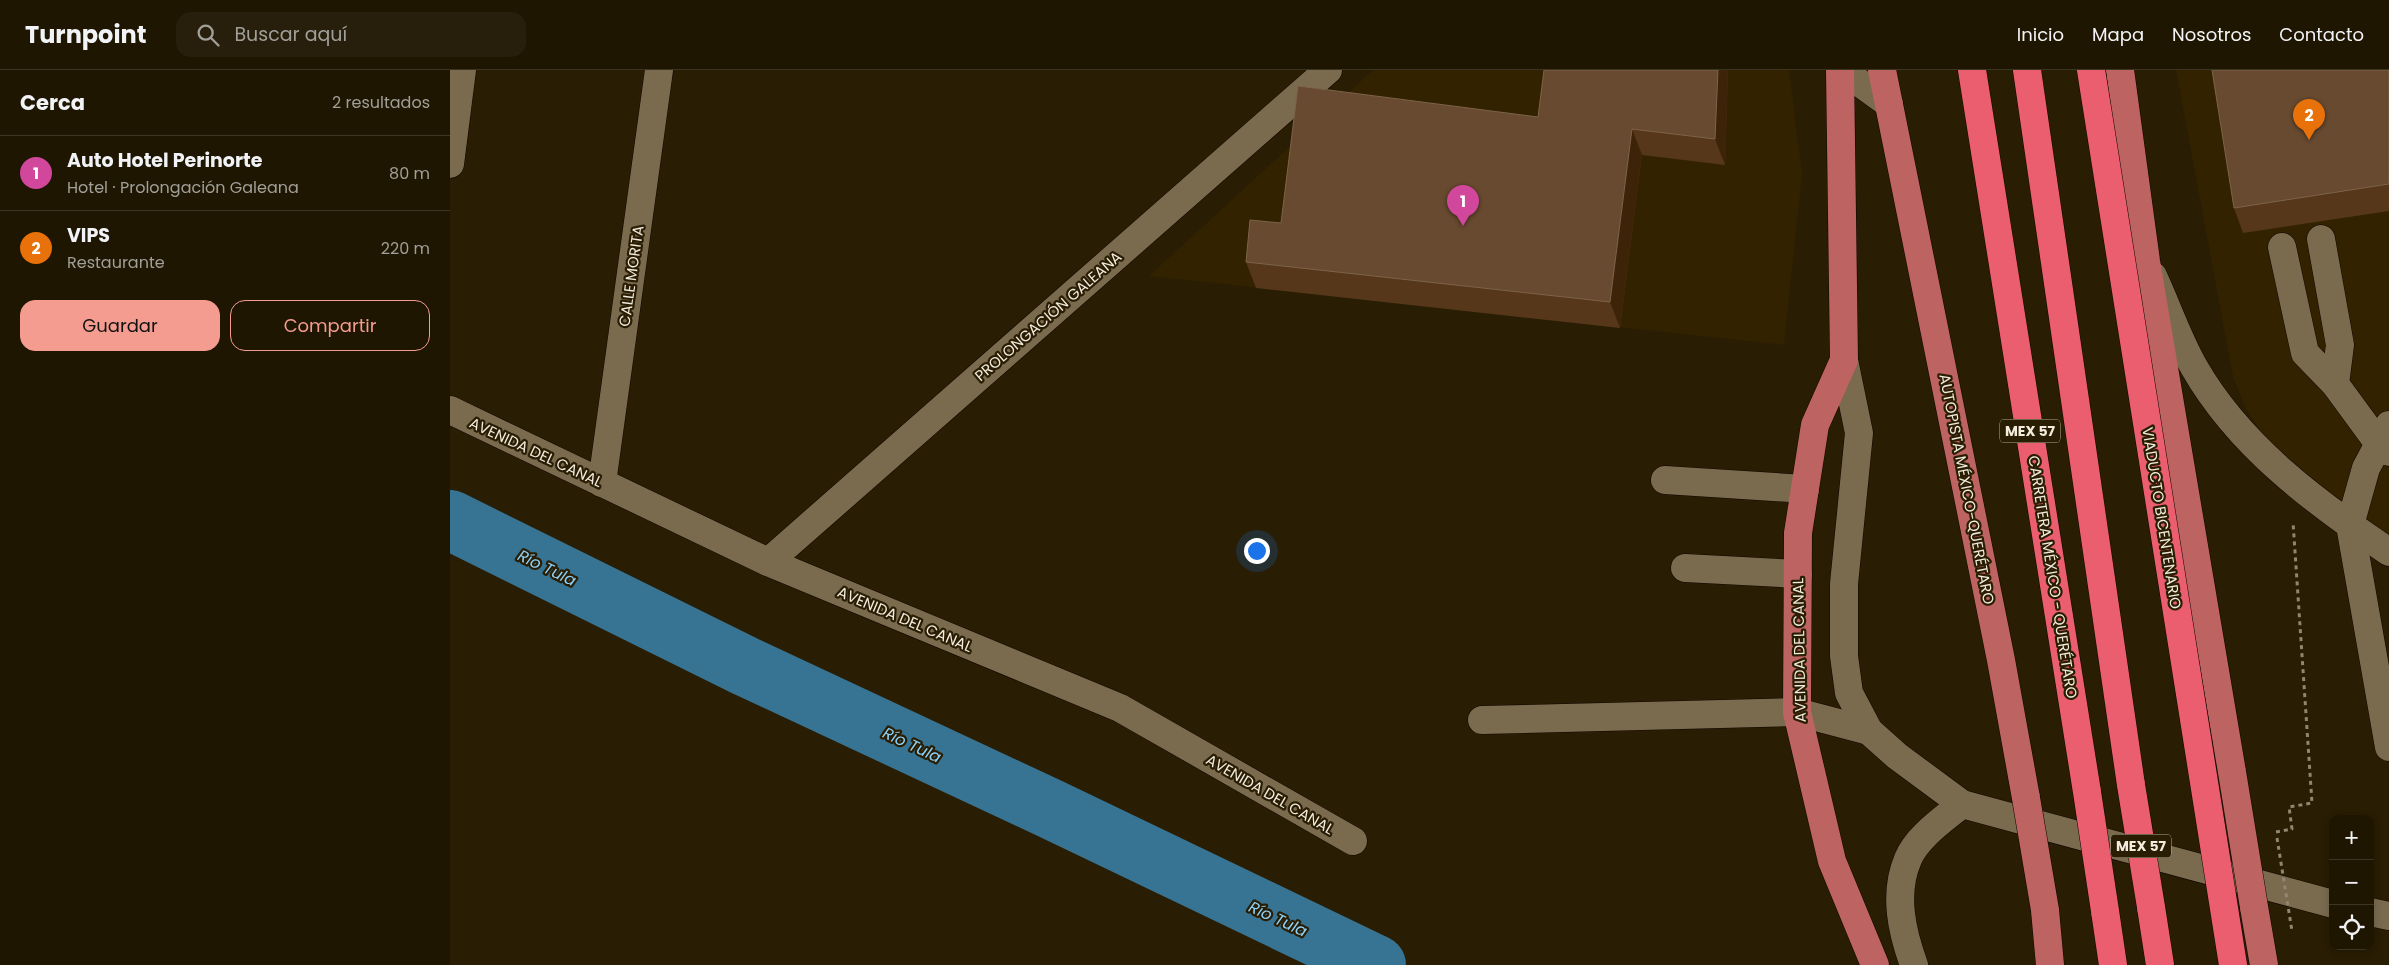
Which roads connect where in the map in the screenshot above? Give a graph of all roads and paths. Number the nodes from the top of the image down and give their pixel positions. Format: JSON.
{"nodes":[{"id":1,"x":462,"y":70,"type":"edge"},
{"id":2,"x":659,"y":70,"type":"edge"},
{"id":3,"x":1328,"y":70,"type":"edge"},
{"id":4,"x":1841,"y":70,"type":"edge"},
{"id":5,"x":1882,"y":70,"type":"edge"},
{"id":6,"x":1972,"y":70,"type":"edge"},
{"id":7,"x":2026,"y":70,"type":"edge"},
{"id":8,"x":2091,"y":70,"type":"edge"},
{"id":9,"x":2120,"y":70,"type":"edge"},
{"id":10,"x":1889,"y":104,"type":"junction"},
{"id":11,"x":450,"y":164,"type":"edge"},
{"id":12,"x":2320,"y":240,"type":"dead end"},
{"id":13,"x":2282,"y":247,"type":"dead end"},
{"id":14,"x":2146,"y":261,"type":"junction"},
{"id":15,"x":1844,"y":360,"type":"junction"},
{"id":16,"x":2335,"y":384,"type":"junction"},
{"id":17,"x":450,"y":410,"type":"edge"},
{"id":18,"x":2386,"y":441,"type":"edge"},
{"id":19,"x":2290,"y":479,"type":"junction"},
{"id":20,"x":1664,"y":480,"type":"dead end"},
{"id":21,"x":602,"y":483,"type":"junction"},
{"id":22,"x":1805,"y":489,"type":"junction"},
{"id":23,"x":2350,"y":525,"type":"junction"},
{"id":24,"x":2389,"y":552,"type":"edge"},
{"id":25,"x":768,"y":562,"type":"junction"},
{"id":26,"x":1685,"y":568,"type":"dead end"},
{"id":27,"x":1798,"y":574,"type":"junction"},
{"id":28,"x":1797,"y":712,"type":"junction"},
{"id":29,"x":1482,"y":720,"type":"dead end"},
{"id":30,"x":1869,"y":731,"type":"junction"},
{"id":31,"x":2389,"y":747,"type":"edge"},
{"id":32,"x":1962,"y":804,"type":"junction"},
{"id":33,"x":1353,"y":841,"type":"dead end"},
{"id":34,"x":2329,"y":903,"type":"edge"},
{"id":35,"x":2374,"y":913,"type":"edge"},
{"id":36,"x":2389,"y":916,"type":"edge"},
{"id":37,"x":2292,"y":931,"type":"dead end"},
{"id":38,"x":1875,"y":965,"type":"edge"},
{"id":39,"x":1914,"y":965,"type":"edge"},
{"id":40,"x":2050,"y":965,"type":"edge"},
{"id":41,"x":2113,"y":965,"type":"edge"},
{"id":42,"x":2160,"y":965,"type":"edge"},
{"id":43,"x":2233,"y":965,"type":"edge"},
{"id":44,"x":2264,"y":965,"type":"edge"}],
"edges":[{"from":1,"to":11,"type":"street"},
{"from":2,"to":21,"type":"street","name":"CALLE MORITA"},
{"from":3,"to":25,"type":"street","name":"PROLONGACIÓN GALEANA"},
{"from":4,"to":10,"type":"street"},
{"from":4,"to":15,"type":"main road"},
{"from":5,"to":10,"type":"main road","name":"AUTOPISTA MÉXICO-QUERÉTARO"},
{"from":6,"to":41,"type":"highway","name":"CARRETERA MÉXICO - QUERÉTARO","number":"MEX 57","bridge":true},
{"from":7,"to":42,"type":"highway","number":"MEX 57","bridge":true},
{"from":8,"to":43,"type":"highway","name":"VIADUCTO BICENTENARIO","bridge":true},
{"from":9,"to":14,"type":"main road"},
{"from":10,"to":40,"type":"main road","name":"AUTOPISTA MÉXICO-QUERÉTARO","bridge":true},
{"from":12,"to":16,"type":"street"},
{"from":13,"to":16,"type":"street"},
{"from":14,"to":19,"type":"street"},
{"from":14,"to":44,"type":"main road","bridge":true},
{"from":15,"to":22,"type":"main road","name":"AVENIDA DEL CANAL"},
{"from":15,"to":30,"type":"street"},
{"from":16,"to":18,"type":"street"},
{"from":17,"to":21,"type":"street","name":"AVENIDA DEL CANAL"},
{"from":18,"to":23,"type":"street"},
{"from":19,"to":23,"type":"street"},
{"from":19,"to":37,"type":"path","bridge":true},
{"from":20,"to":22,"type":"street"},
{"from":21,"to":25,"type":"street","name":"AVENIDA DEL CANAL"},
{"from":22,"to":27,"type":"main road","name":"AVENIDA DEL CANAL"},
{"from":23,"to":24,"type":"street"},
{"from":23,"to":31,"type":"street"},
{"from":25,"to":33,"type":"street","name":"AVENIDA DEL CANAL"},
{"from":26,"to":27,"type":"street"},
{"from":27,"to":28,"type":"main road","name":"AVENIDA DEL CANAL"},
{"from":28,"to":29,"type":"street"},
{"from":28,"to":30,"type":"street"},
{"from":28,"to":38,"type":"main road","name":"AVENIDA DEL CANAL"},
{"from":30,"to":32,"type":"street"},
{"from":32,"to":34,"type":"street"},
{"from":32,"to":39,"type":"street"},
{"from":35,"to":36,"type":"street"}]}
